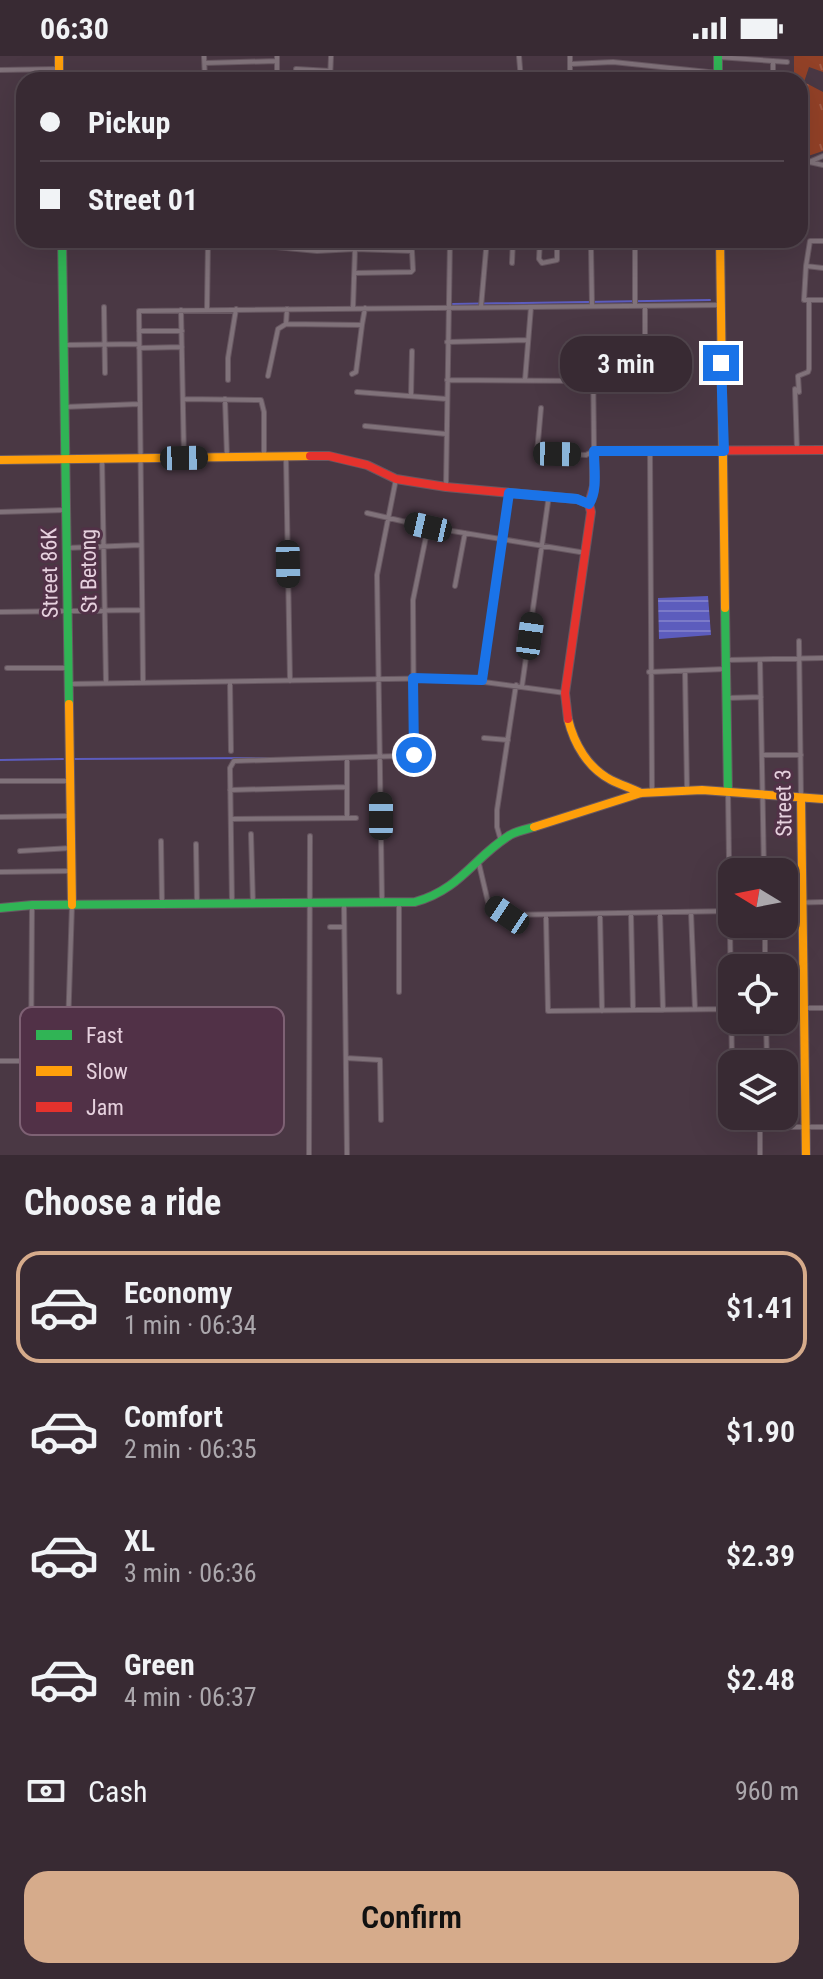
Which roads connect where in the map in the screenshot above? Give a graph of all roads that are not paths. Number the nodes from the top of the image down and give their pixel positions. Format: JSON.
{"nodes":[{"id":1,"x":59,"y":56,"type":"edge"},
{"id":2,"x":204,"y":56,"type":"edge"},
{"id":3,"x":331,"y":56,"type":"edge"},
{"id":4,"x":570,"y":56,"type":"edge"},
{"id":5,"x":718,"y":57,"type":"edge"},
{"id":6,"x":277,"y":59,"type":"edge"},
{"id":7,"x":773,"y":61,"type":"junction"},
{"id":8,"x":787,"y":62,"type":"dead end"},
{"id":9,"x":205,"y":63,"type":"junction"},
{"id":10,"x":571,"y":64,"type":"junction"},
{"id":11,"x":59,"y":69,"type":"joint"},
{"id":12,"x":296,"y":69,"type":"dead end"},
{"id":13,"x":0,"y":70,"type":"edge"},
{"id":14,"x":330,"y":71,"type":"joint"},
{"id":15,"x":205,"y":72,"type":"edge"},
{"id":16,"x":570,"y":72,"type":"edge"},
{"id":17,"x":688,"y":72,"type":"edge"},
{"id":18,"x":773,"y":72,"type":"edge"},
{"id":19,"x":823,"y":156,"type":"edge"},
{"id":20,"x":809,"y":162,"type":"joint"},
{"id":21,"x":823,"y":165,"type":"edge"},
{"id":22,"x":823,"y":241,"type":"edge"},
{"id":23,"x":62,"y":248,"type":"edge"},
{"id":24,"x":208,"y":248,"type":"edge"},
{"id":25,"x":286,"y":248,"type":"edge"},
{"id":26,"x":450,"y":248,"type":"edge"},
{"id":27,"x":513,"y":248,"type":"edge"},
{"id":28,"x":540,"y":248,"type":"edge"},
{"id":29,"x":557,"y":248,"type":"edge"},
{"id":30,"x":591,"y":248,"type":"edge"},
{"id":31,"x":635,"y":248,"type":"edge"},
{"id":32,"x":720,"y":248,"type":"edge"},
{"id":33,"x":355,"y":249,"type":"junction"},
{"id":34,"x":388,"y":249,"type":"joint"},
{"id":35,"x":486,"y":250,"type":"dead end"},
{"id":36,"x":512,"y":263,"type":"dead end"},
{"id":37,"x":806,"y":266,"type":"junction"},
{"id":38,"x":823,"y":268,"type":"edge"},
{"id":39,"x":355,"y":273,"type":"junction"},
{"id":40,"x":809,"y":300,"type":"junction"},
{"id":41,"x":823,"y":300,"type":"edge"},
{"id":42,"x":634,"y":302,"type":"junction"},
{"id":43,"x":591,"y":303,"type":"junction"},
{"id":44,"x":481,"y":305,"type":"junction"},
{"id":45,"x":720,"y":305,"type":"junction"},
{"id":46,"x":645,"y":306,"type":"junction"},
{"id":47,"x":104,"y":307,"type":"dead end"},
{"id":48,"x":531,"y":307,"type":"junction"},
{"id":49,"x":353,"y":308,"type":"junction"},
{"id":50,"x":365,"y":308,"type":"junction"},
{"id":51,"x":448,"y":308,"type":"junction"},
{"id":52,"x":207,"y":309,"type":"junction"},
{"id":53,"x":236,"y":309,"type":"junction"},
{"id":54,"x":287,"y":309,"type":"junction"},
{"id":55,"x":181,"y":310,"type":"junction"},
{"id":56,"x":286,"y":324,"type":"junction"},
{"id":57,"x":362,"y":325,"type":"junction"},
{"id":58,"x":139,"y":331,"type":"junction"},
{"id":59,"x":182,"y":331,"type":"junction"},
{"id":60,"x":528,"y":340,"type":"junction"},
{"id":61,"x":447,"y":342,"type":"junction"},
{"id":62,"x":64,"y":345,"type":"junction"},
{"id":63,"x":104,"y":345,"type":"junction"},
{"id":64,"x":139,"y":346,"type":"junction"},
{"id":65,"x":182,"y":347,"type":"junction"},
{"id":66,"x":412,"y":351,"type":"dead end"},
{"id":67,"x":574,"y":357,"type":"dead end"},
{"id":68,"x":593,"y":358,"type":"junction"},
{"id":69,"x":105,"y":373,"type":"dead end"},
{"id":70,"x":352,"y":374,"type":"dead end"},
{"id":71,"x":268,"y":376,"type":"dead end"},
{"id":72,"x":228,"y":380,"type":"dead end"},
{"id":73,"x":447,"y":380,"type":"junction"},
{"id":74,"x":525,"y":380,"type":"junction"},
{"id":75,"x":595,"y":381,"type":"junction"},
{"id":76,"x":357,"y":392,"type":"dead end"},
{"id":77,"x":411,"y":396,"type":"junction"},
{"id":78,"x":184,"y":399,"type":"junction"},
{"id":79,"x":225,"y":399,"type":"junction"},
{"id":80,"x":447,"y":399,"type":"junction"},
{"id":81,"x":139,"y":404,"type":"junction"},
{"id":82,"x":64,"y":407,"type":"junction"},
{"id":83,"x":541,"y":408,"type":"dead end"},
{"id":84,"x":365,"y":426,"type":"dead end"},
{"id":85,"x":446,"y":434,"type":"junction"},
{"id":86,"x":797,"y":450,"type":"junction"},
{"id":87,"x":823,"y":450,"type":"edge"},
{"id":88,"x":594,"y":451,"type":"junction"},
{"id":89,"x":650,"y":451,"type":"junction"},
{"id":90,"x":724,"y":451,"type":"junction"},
{"id":91,"x":264,"y":456,"type":"junction"},
{"id":92,"x":286,"y":456,"type":"junction"},
{"id":93,"x":227,"y":457,"type":"junction"},
{"id":94,"x":102,"y":458,"type":"junction"},
{"id":95,"x":140,"y":458,"type":"junction"},
{"id":96,"x":184,"y":458,"type":"junction"},
{"id":97,"x":0,"y":460,"type":"edge"},
{"id":98,"x":65,"y":460,"type":"junction"},
{"id":99,"x":396,"y":479,"type":"junction"},
{"id":100,"x":446,"y":487,"type":"junction"},
{"id":101,"x":509,"y":493,"type":"junction"},
{"id":102,"x":549,"y":495,"type":"junction"},
{"id":103,"x":589,"y":504,"type":"junction"},
{"id":104,"x":66,"y":510,"type":"junction"},
{"id":105,"x":0,"y":512,"type":"edge"},
{"id":106,"x":367,"y":513,"type":"dead end"},
{"id":107,"x":391,"y":518,"type":"junction"},
{"id":108,"x":428,"y":527,"type":"junction"},
{"id":109,"x":465,"y":533,"type":"junction"},
{"id":110,"x":502,"y":539,"type":"junction"},
{"id":111,"x":140,"y":545,"type":"junction"},
{"id":112,"x":542,"y":546,"type":"junction"},
{"id":113,"x":103,"y":547,"type":"junction"},
{"id":114,"x":66,"y":548,"type":"junction"},
{"id":115,"x":586,"y":553,"type":"junction"},
{"id":116,"x":455,"y":586,"type":"dead end"},
{"id":117,"x":141,"y":610,"type":"junction"},
{"id":118,"x":0,"y":612,"type":"edge"},
{"id":119,"x":68,"y":612,"type":"junction"},
{"id":120,"x":104,"y":612,"type":"junction"},
{"id":121,"x":799,"y":641,"type":"dead end"},
{"id":122,"x":823,"y":658,"type":"edge"},
{"id":123,"x":760,"y":660,"type":"junction"},
{"id":124,"x":799,"y":660,"type":"junction"},
{"id":125,"x":726,"y":665,"type":"junction"},
{"id":126,"x":7,"y":668,"type":"dead end"},
{"id":127,"x":68,"y":668,"type":"junction"},
{"id":128,"x":685,"y":671,"type":"junction"},
{"id":129,"x":649,"y":672,"type":"junction"},
{"id":130,"x":377,"y":678,"type":"junction"},
{"id":131,"x":413,"y":678,"type":"junction"},
{"id":132,"x":482,"y":680,"type":"junction"},
{"id":133,"x":290,"y":681,"type":"junction"},
{"id":134,"x":143,"y":682,"type":"junction"},
{"id":135,"x":230,"y":682,"type":"junction"},
{"id":136,"x":106,"y":683,"type":"junction"},
{"id":137,"x":69,"y":684,"type":"junction"},
{"id":138,"x":516,"y":685,"type":"junction"},
{"id":139,"x":522,"y":686,"type":"junction"},
{"id":140,"x":565,"y":693,"type":"junction"},
{"id":141,"x":761,"y":697,"type":"junction"},
{"id":142,"x":726,"y":698,"type":"junction"},
{"id":143,"x":484,"y":738,"type":"dead end"},
{"id":144,"x":508,"y":740,"type":"junction"},
{"id":145,"x":231,"y":751,"type":"dead end"},
{"id":146,"x":414,"y":755,"type":"junction"},
{"id":147,"x":431,"y":755,"type":"dead end"},
{"id":148,"x":762,"y":755,"type":"junction"},
{"id":149,"x":801,"y":755,"type":"junction"},
{"id":150,"x":381,"y":757,"type":"junction"},
{"id":151,"x":347,"y":759,"type":"junction"},
{"id":152,"x":0,"y":781,"type":"edge"},
{"id":153,"x":70,"y":781,"type":"junction"},
{"id":154,"x":346,"y":787,"type":"junction"},
{"id":155,"x":230,"y":790,"type":"junction"},
{"id":156,"x":687,"y":790,"type":"junction"},
{"id":157,"x":652,"y":791,"type":"junction"},
{"id":158,"x":728,"y":792,"type":"junction"},
{"id":159,"x":641,"y":793,"type":"junction"},
{"id":160,"x":763,"y":795,"type":"junction"},
{"id":161,"x":801,"y":798,"type":"junction"},
{"id":162,"x":823,"y":799,"type":"edge"},
{"id":163,"x":71,"y":816,"type":"junction"},
{"id":164,"x":0,"y":817,"type":"edge"},
{"id":165,"x":347,"y":818,"type":"junction"},
{"id":166,"x":356,"y":818,"type":"dead end"},
{"id":167,"x":231,"y":819,"type":"junction"},
{"id":168,"x":251,"y":834,"type":"dead end"},
{"id":169,"x":310,"y":836,"type":"dead end"},
{"id":170,"x":161,"y":841,"type":"dead end"},
{"id":171,"x":501,"y":841,"type":"junction"},
{"id":172,"x":196,"y":844,"type":"dead end"},
{"id":173,"x":71,"y":848,"type":"junction"},
{"id":174,"x":20,"y":851,"type":"dead end"},
{"id":175,"x":730,"y":858,"type":"edge"},
{"id":176,"x":764,"y":858,"type":"edge"},
{"id":177,"x":479,"y":864,"type":"junction"},
{"id":178,"x":71,"y":871,"type":"junction"},
{"id":179,"x":0,"y":872,"type":"edge"},
{"id":180,"x":823,"y":902,"type":"edge"},
{"id":181,"x":798,"y":903,"type":"edge"},
{"id":182,"x":803,"y":903,"type":"junction"},
{"id":183,"x":253,"y":904,"type":"junction"},
{"id":184,"x":344,"y":904,"type":"junction"},
{"id":185,"x":382,"y":904,"type":"junction"},
{"id":186,"x":399,"y":904,"type":"junction"},
{"id":187,"x":32,"y":905,"type":"junction"},
{"id":188,"x":72,"y":905,"type":"junction"},
{"id":189,"x":162,"y":905,"type":"junction"},
{"id":190,"x":197,"y":905,"type":"junction"},
{"id":191,"x":232,"y":905,"type":"junction"},
{"id":192,"x":309,"y":905,"type":"junction"},
{"id":193,"x":0,"y":908,"type":"edge"},
{"id":194,"x":718,"y":911,"type":"edge"},
{"id":195,"x":691,"y":912,"type":"junction"},
{"id":196,"x":660,"y":913,"type":"junction"},
{"id":197,"x":600,"y":914,"type":"junction"},
{"id":198,"x":631,"y":914,"type":"junction"},
{"id":199,"x":546,"y":916,"type":"junction"},
{"id":200,"x":330,"y":927,"type":"dead end"},
{"id":201,"x":344,"y":927,"type":"junction"},
{"id":202,"x":399,"y":992,"type":"dead end"},
{"id":203,"x":31,"y":1007,"type":"edge"},
{"id":204,"x":69,"y":1007,"type":"edge"},
{"id":205,"x":798,"y":1008,"type":"edge"},
{"id":206,"x":804,"y":1008,"type":"junction"},
{"id":207,"x":823,"y":1008,"type":"edge"},
{"id":208,"x":695,"y":1009,"type":"junction"},
{"id":209,"x":718,"y":1009,"type":"edge"},
{"id":210,"x":633,"y":1010,"type":"junction"},
{"id":211,"x":663,"y":1010,"type":"junction"},
{"id":212,"x":602,"y":1011,"type":"junction"},
{"id":213,"x":346,"y":1058,"type":"junction"},
{"id":214,"x":381,"y":1120,"type":"dead end"},
{"id":215,"x":798,"y":1127,"type":"edge"},
{"id":216,"x":806,"y":1127,"type":"junction"},
{"id":217,"x":823,"y":1127,"type":"edge"},
{"id":218,"x":760,"y":1130,"type":"edge"},
{"id":219,"x":309,"y":1155,"type":"edge"},
{"id":220,"x":347,"y":1155,"type":"edge"},
{"id":221,"x":760,"y":1155,"type":"edge"},
{"id":222,"x":806,"y":1155,"type":"edge"}],
"edges":[{"from":1,"to":11,"type":"street"},
{"from":2,"to":9,"type":"street"},
{"from":3,"to":14,"type":"street"},
{"from":4,"to":10,"type":"street"},
{"from":5,"to":7,"type":"street"},
{"from":6,"to":9,"type":"street"},
{"from":7,"to":8,"type":"street"},
{"from":7,"to":18,"type":"street"},
{"from":9,"to":15,"type":"street"},
{"from":10,"to":16,"type":"street"},
{"from":10,"to":17,"type":"street"},
{"from":11,"to":13,"type":"street"},
{"from":12,"to":14,"type":"street"},
{"from":19,"to":20,"type":"street"},
{"from":20,"to":21,"type":"street"},
{"from":22,"to":37,"type":"street"},
{"from":23,"to":62,"type":"street","name":"Street 86K"},
{"from":24,"to":52,"type":"street"},
{"from":25,"to":33,"type":"street"},
{"from":26,"to":51,"type":"street"},
{"from":27,"to":36,"type":"street"},
{"from":28,"to":29,"type":"street"},
{"from":30,"to":43,"type":"street"},
{"from":31,"to":42,"type":"street"},
{"from":32,"to":45,"type":"street"},
{"from":33,"to":34,"type":"street"},
{"from":33,"to":39,"type":"street"},
{"from":34,"to":39,"type":"street"},
{"from":35,"to":44,"type":"street"},
{"from":37,"to":38,"type":"street"},
{"from":37,"to":40,"type":"street"},
{"from":39,"to":49,"type":"street"},
{"from":40,"to":41,"type":"street"},
{"from":40,"to":86,"type":"street"},
{"from":42,"to":43,"type":"street"},
{"from":42,"to":46,"type":"street"},
{"from":43,"to":48,"type":"street"},
{"from":44,"to":48,"type":"street"},
{"from":44,"to":51,"type":"street"},
{"from":45,"to":46,"type":"street"},
{"from":45,"to":90,"type":"street"},
{"from":46,"to":68,"type":"street"},
{"from":47,"to":63,"type":"street"},
{"from":48,"to":60,"type":"street"},
{"from":49,"to":50,"type":"street"},
{"from":49,"to":54,"type":"street"},
{"from":50,"to":51,"type":"street"},
{"from":50,"to":57,"type":"street"},
{"from":51,"to":61,"type":"street"},
{"from":52,"to":53,"type":"street"},
{"from":52,"to":55,"type":"street"},
{"from":53,"to":54,"type":"street"},
{"from":53,"to":72,"type":"street"},
{"from":54,"to":56,"type":"street"},
{"from":55,"to":58,"type":"street"},
{"from":55,"to":59,"type":"street"},
{"from":56,"to":57,"type":"street"},
{"from":56,"to":71,"type":"street"},
{"from":57,"to":70,"type":"street"},
{"from":58,"to":59,"type":"street"},
{"from":58,"to":64,"type":"street"},
{"from":59,"to":65,"type":"street"},
{"from":60,"to":61,"type":"street"},
{"from":60,"to":74,"type":"street"},
{"from":61,"to":73,"type":"street"},
{"from":62,"to":63,"type":"street"},
{"from":62,"to":82,"type":"street","name":"Street 86K"},
{"from":63,"to":64,"type":"street"},
{"from":63,"to":69,"type":"street"},
{"from":64,"to":65,"type":"street"},
{"from":64,"to":81,"type":"street"},
{"from":65,"to":78,"type":"street"},
{"from":66,"to":77,"type":"street"},
{"from":67,"to":68,"type":"street"},
{"from":68,"to":75,"type":"street"},
{"from":73,"to":74,"type":"street"},
{"from":73,"to":80,"type":"street"},
{"from":74,"to":75,"type":"street"},
{"from":75,"to":88,"type":"street"},
{"from":76,"to":77,"type":"street"},
{"from":77,"to":80,"type":"street"},
{"from":78,"to":79,"type":"street"},
{"from":78,"to":96,"type":"street"},
{"from":79,"to":91,"type":"street"},
{"from":79,"to":93,"type":"street"},
{"from":80,"to":85,"type":"street"},
{"from":81,"to":82,"type":"street"},
{"from":81,"to":95,"type":"street"},
{"from":82,"to":98,"type":"street","name":"Street 86K"},
{"from":83,"to":88,"type":"street"},
{"from":84,"to":85,"type":"street"},
{"from":85,"to":100,"type":"street"},
{"from":86,"to":87,"type":"street"},
{"from":86,"to":90,"type":"street"},
{"from":88,"to":89,"type":"street"},
{"from":88,"to":103,"type":"street"},
{"from":89,"to":90,"type":"street"},
{"from":89,"to":129,"type":"street"},
{"from":90,"to":125,"type":"street"},
{"from":91,"to":92,"type":"street"},
{"from":91,"to":93,"type":"street"},
{"from":92,"to":99,"type":"street"},
{"from":92,"to":133,"type":"street"},
{"from":93,"to":96,"type":"street"},
{"from":94,"to":95,"type":"street"},
{"from":94,"to":98,"type":"street"},
{"from":94,"to":113,"type":"street","name":"St Betong"},
{"from":95,"to":96,"type":"street"},
{"from":95,"to":111,"type":"street"},
{"from":97,"to":98,"type":"street"},
{"from":98,"to":104,"type":"street","name":"Street 86K"},
{"from":99,"to":100,"type":"street"},
{"from":99,"to":107,"type":"street"},
{"from":100,"to":101,"type":"street"},
{"from":101,"to":102,"type":"street"},
{"from":101,"to":110,"type":"street"},
{"from":102,"to":103,"type":"street"},
{"from":102,"to":112,"type":"street"},
{"from":103,"to":115,"type":"street"},
{"from":104,"to":105,"type":"street"},
{"from":104,"to":114,"type":"street","name":"Street 86K"},
{"from":106,"to":107,"type":"street"},
{"from":107,"to":108,"type":"street"},
{"from":107,"to":130,"type":"street"},
{"from":108,"to":109,"type":"street"},
{"from":108,"to":131,"type":"street"},
{"from":109,"to":110,"type":"street"},
{"from":109,"to":116,"type":"street"},
{"from":110,"to":112,"type":"street"},
{"from":110,"to":132,"type":"street"},
{"from":111,"to":113,"type":"street"},
{"from":111,"to":117,"type":"street"},
{"from":112,"to":115,"type":"street"},
{"from":112,"to":139,"type":"street"},
{"from":113,"to":114,"type":"street"},
{"from":113,"to":120,"type":"street","name":"St Betong"},
{"from":114,"to":119,"type":"street","name":"Street 86K"},
{"from":115,"to":140,"type":"street"},
{"from":117,"to":120,"type":"street"},
{"from":117,"to":134,"type":"street"},
{"from":118,"to":119,"type":"street"},
{"from":119,"to":120,"type":"street"},
{"from":119,"to":127,"type":"street","name":"Street 86K"},
{"from":120,"to":136,"type":"street","name":"St Betong"},
{"from":121,"to":124,"type":"street","name":"Street 3"},
{"from":122,"to":124,"type":"street"},
{"from":123,"to":124,"type":"street"},
{"from":123,"to":125,"type":"street"},
{"from":123,"to":141,"type":"street"},
{"from":124,"to":149,"type":"street","name":"Street 3"},
{"from":125,"to":128,"type":"street"},
{"from":125,"to":142,"type":"street"},
{"from":126,"to":127,"type":"street"},
{"from":127,"to":137,"type":"street","name":"Street 86K"},
{"from":128,"to":129,"type":"street"},
{"from":128,"to":156,"type":"street"},
{"from":129,"to":157,"type":"street"},
{"from":130,"to":131,"type":"street"},
{"from":130,"to":133,"type":"street"},
{"from":130,"to":150,"type":"street"},
{"from":131,"to":132,"type":"street"},
{"from":131,"to":146,"type":"street"},
{"from":132,"to":138,"type":"street"},
{"from":133,"to":135,"type":"street"},
{"from":134,"to":135,"type":"street"},
{"from":134,"to":136,"type":"street"},
{"from":135,"to":145,"type":"street"},
{"from":136,"to":137,"type":"street"},
{"from":137,"to":153,"type":"street","name":"Street 86K"},
{"from":138,"to":139,"type":"street"},
{"from":138,"to":144,"type":"street"},
{"from":139,"to":140,"type":"street"},
{"from":140,"to":159,"type":"street"},
{"from":141,"to":142,"type":"street"},
{"from":141,"to":148,"type":"street"},
{"from":142,"to":158,"type":"street"},
{"from":143,"to":144,"type":"street"},
{"from":144,"to":171,"type":"street"},
{"from":146,"to":147,"type":"street"},
{"from":146,"to":150,"type":"street"},
{"from":148,"to":149,"type":"street"},
{"from":148,"to":160,"type":"street"},
{"from":149,"to":161,"type":"street","name":"Street 3"},
{"from":150,"to":151,"type":"street"},
{"from":150,"to":185,"type":"street"},
{"from":151,"to":154,"type":"street"},
{"from":151,"to":155,"type":"street"},
{"from":152,"to":153,"type":"street"},
{"from":153,"to":163,"type":"street","name":"Street 86K"},
{"from":154,"to":155,"type":"street"},
{"from":154,"to":165,"type":"street"},
{"from":155,"to":167,"type":"street"},
{"from":156,"to":157,"type":"street"},
{"from":156,"to":158,"type":"street"},
{"from":157,"to":159,"type":"street"},
{"from":158,"to":160,"type":"street"},
{"from":158,"to":175,"type":"street"},
{"from":159,"to":171,"type":"street"},
{"from":160,"to":161,"type":"street"},
{"from":160,"to":176,"type":"street"},
{"from":161,"to":162,"type":"street"},
{"from":161,"to":182,"type":"street","name":"Street 3"},
{"from":163,"to":164,"type":"street"},
{"from":163,"to":173,"type":"street","name":"Street 86K"},
{"from":165,"to":166,"type":"street"},
{"from":165,"to":167,"type":"street"},
{"from":167,"to":191,"type":"street"},
{"from":168,"to":183,"type":"street"},
{"from":169,"to":192,"type":"street"},
{"from":170,"to":189,"type":"street"},
{"from":171,"to":177,"type":"street"},
{"from":172,"to":190,"type":"street"},
{"from":173,"to":174,"type":"street"},
{"from":173,"to":178,"type":"street","name":"Street 86K"},
{"from":177,"to":186,"type":"street"},
{"from":177,"to":199,"type":"street"},
{"from":178,"to":179,"type":"street"},
{"from":178,"to":188,"type":"street","name":"Street 86K"},
{"from":180,"to":182,"type":"street"},
{"from":181,"to":182,"type":"street"},
{"from":182,"to":206,"type":"street","name":"Street 3"},
{"from":183,"to":191,"type":"street"},
{"from":183,"to":192,"type":"street"},
{"from":184,"to":185,"type":"street"},
{"from":184,"to":192,"type":"street"},
{"from":184,"to":201,"type":"street"},
{"from":185,"to":186,"type":"street"},
{"from":186,"to":202,"type":"street"},
{"from":187,"to":188,"type":"street"},
{"from":187,"to":193,"type":"street"},
{"from":187,"to":203,"type":"street"},
{"from":188,"to":189,"type":"street"},
{"from":188,"to":204,"type":"street"},
{"from":189,"to":190,"type":"street"},
{"from":190,"to":191,"type":"street"},
{"from":192,"to":219,"type":"street"},
{"from":194,"to":195,"type":"street"},
{"from":195,"to":196,"type":"street"},
{"from":195,"to":208,"type":"street"},
{"from":196,"to":198,"type":"street"},
{"from":196,"to":211,"type":"street"},
{"from":197,"to":198,"type":"street"},
{"from":197,"to":199,"type":"street"},
{"from":197,"to":212,"type":"street"},
{"from":198,"to":210,"type":"street"},
{"from":199,"to":212,"type":"street"},
{"from":200,"to":201,"type":"street"},
{"from":201,"to":213,"type":"street"},
{"from":205,"to":206,"type":"street"},
{"from":206,"to":207,"type":"street"},
{"from":206,"to":216,"type":"street","name":"Street 3"},
{"from":208,"to":209,"type":"street"},
{"from":208,"to":211,"type":"street"},
{"from":210,"to":211,"type":"street"},
{"from":210,"to":212,"type":"street"},
{"from":213,"to":214,"type":"street"},
{"from":213,"to":220,"type":"street"},
{"from":215,"to":216,"type":"street"},
{"from":216,"to":217,"type":"street"},
{"from":216,"to":222,"type":"street","name":"Street 3"},
{"from":218,"to":221,"type":"street"}]}
